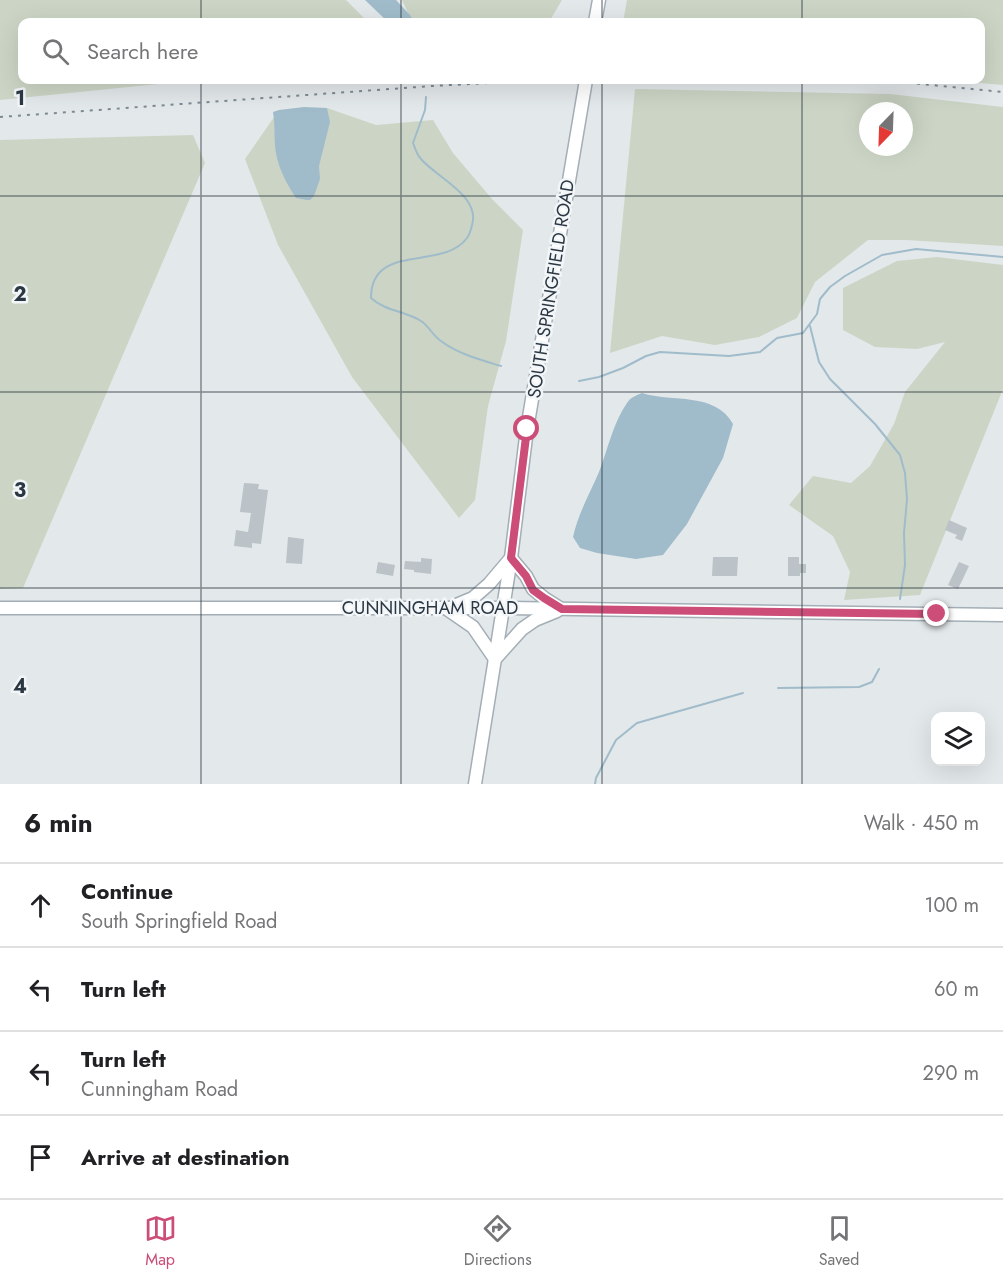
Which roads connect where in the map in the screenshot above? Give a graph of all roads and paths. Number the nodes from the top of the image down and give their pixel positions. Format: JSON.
{"nodes":[{"id":1,"x":599,"y":0,"type":"edge"},
{"id":2,"x":597,"y":18,"type":"edge"},
{"id":3,"x":585,"y":84,"type":"edge"},
{"id":4,"x":511,"y":558,"type":"junction"},
{"id":5,"x":0,"y":608,"type":"edge"},
{"id":6,"x":503,"y":608,"type":"junction"},
{"id":7,"x":447,"y":609,"type":"junction"},
{"id":8,"x":562,"y":609,"type":"junction"},
{"id":9,"x":1003,"y":615,"type":"edge"},
{"id":10,"x":495,"y":659,"type":"junction"},
{"id":11,"x":475,"y":784,"type":"edge"}],
"edges":[{"from":1,"to":2,"type":"main road"},
{"from":3,"to":4,"type":"main road","name":"SOUTH SPRINGFIELD ROAD"},
{"from":4,"to":6,"type":"main road","name":"SOUTH SPRINGFIELD ROAD"},
{"from":4,"to":7,"type":"main road"},
{"from":4,"to":8,"type":"main road"},
{"from":5,"to":7,"type":"main road","name":"CUNNINGHAM ROAD"},
{"from":6,"to":7,"type":"main road","name":"CUNNINGHAM ROAD"},
{"from":6,"to":8,"type":"main road","name":"CUNNINGHAM ROAD"},
{"from":6,"to":10,"type":"main road","name":"SOUTH SPRINGFIELD ROAD"},
{"from":7,"to":10,"type":"main road"},
{"from":8,"to":9,"type":"main road","name":"CUNNINGHAM ROAD"},
{"from":8,"to":10,"type":"main road"},
{"from":10,"to":11,"type":"main road","name":"SOUTH SPRINGFIELD ROAD"}]}
